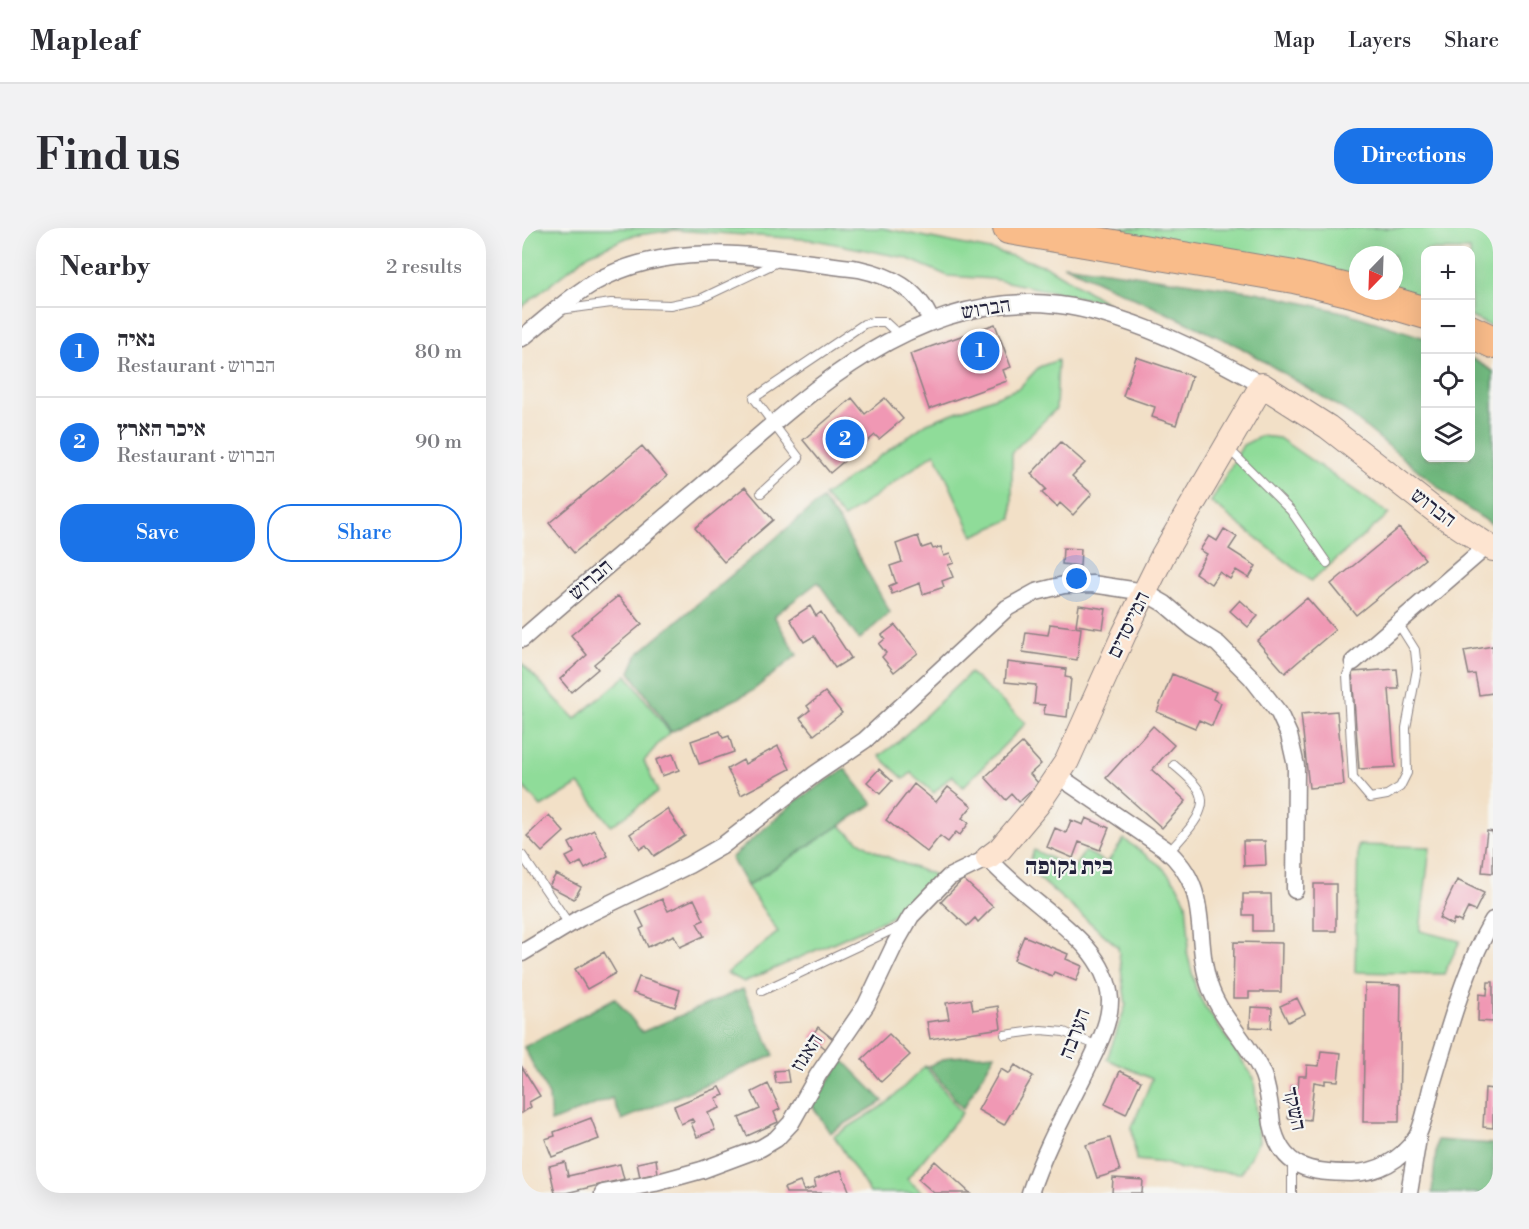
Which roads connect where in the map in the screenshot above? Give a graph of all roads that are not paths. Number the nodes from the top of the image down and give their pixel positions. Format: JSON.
{"nodes":[{"id":1,"x":1009,"y":228,"type":"edge"},
{"id":2,"x":781,"y":260,"type":"junction"},
{"id":3,"x":557,"y":310,"type":"junction"},
{"id":4,"x":1421,"y":312,"type":"edge"},
{"id":5,"x":931,"y":321,"type":"junction"},
{"id":6,"x":1475,"y":333,"type":"edge"},
{"id":7,"x":899,"y":335,"type":"junction"},
{"id":8,"x":522,"y":338,"type":"edge"},
{"id":9,"x":1493,"y":342,"type":"edge"},
{"id":10,"x":1262,"y":385,"type":"junction"},
{"id":11,"x":774,"y":424,"type":"junction"},
{"id":12,"x":1226,"y":447,"type":"junction"},
{"id":13,"x":761,"y":493,"type":"dead end"},
{"id":14,"x":1490,"y":548,"type":"edge"},
{"id":15,"x":1327,"y":563,"type":"dead end"},
{"id":16,"x":1144,"y":592,"type":"junction"},
{"id":17,"x":1398,"y":623,"type":"junction"},
{"id":18,"x":522,"y":639,"type":"edge"},
{"id":19,"x":1353,"y":662,"type":"joint"},
{"id":20,"x":1174,"y":765,"type":"dead end"},
{"id":21,"x":1057,"y":775,"type":"junction"},
{"id":22,"x":1168,"y":852,"type":"junction"},
{"id":23,"x":522,"y":855,"type":"edge"},
{"id":24,"x":988,"y":858,"type":"junction"},
{"id":25,"x":1295,"y":890,"type":"dead end"},
{"id":26,"x":1493,"y":920,"type":"edge"},
{"id":27,"x":569,"y":924,"type":"junction"},
{"id":28,"x":906,"y":924,"type":"junction"},
{"id":29,"x":522,"y":953,"type":"edge"},
{"id":30,"x":762,"y":991,"type":"dead end"},
{"id":31,"x":1005,"y":1035,"type":"dead end"},
{"id":32,"x":1098,"y":1046,"type":"junction"},
{"id":33,"x":1419,"y":1135,"type":"junction"},
{"id":34,"x":1292,"y":1161,"type":"junction"},
{"id":35,"x":603,"y":1193,"type":"edge"},
{"id":36,"x":1030,"y":1193,"type":"edge"},
{"id":37,"x":1292,"y":1193,"type":"edge"},
{"id":38,"x":1409,"y":1193,"type":"edge"}],
"edges":[{"from":1,"to":4,"type":"highway"},
{"from":2,"to":3,"type":"lane"},
{"from":2,"to":3,"type":"street"},
{"from":2,"to":5,"type":"street"},
{"from":3,"to":8,"type":"street"},
{"from":5,"to":7,"type":"street","name":"הברוש"},
{"from":5,"to":10,"type":"street","name":"הברוש"},
{"from":6,"to":9,"type":"highway"},
{"from":7,"to":11,"type":"street","name":"הברוש"},
{"from":7,"to":11,"type":"lane"},
{"from":10,"to":12,"type":"street","name":"המייסדים"},
{"from":10,"to":14,"type":"street","name":"הברוש"},
{"from":11,"to":13,"type":"lane"},
{"from":11,"to":18,"type":"street","name":"הברוש"},
{"from":12,"to":15,"type":"lane"},
{"from":12,"to":16,"type":"street","name":"המייסדים"},
{"from":14,"to":17,"type":"street"},
{"from":16,"to":21,"type":"street","name":"המייסדים"},
{"from":16,"to":25,"type":"street"},
{"from":16,"to":27,"type":"street"},
{"from":17,"to":19,"type":"street"},
{"from":17,"to":19,"type":"lane"},
{"from":20,"to":22,"type":"lane"},
{"from":21,"to":22,"type":"street","name":"השקד"},
{"from":21,"to":24,"type":"street","name":"המייסדים"},
{"from":22,"to":34,"type":"street","name":"השקד"},
{"from":23,"to":27,"type":"lane"},
{"from":24,"to":28,"type":"street","name":"האגוז"},
{"from":24,"to":32,"type":"street","name":"הערבה"},
{"from":26,"to":33,"type":"street","name":"השקד"},
{"from":27,"to":29,"type":"street"},
{"from":28,"to":30,"type":"lane"},
{"from":28,"to":35,"type":"street","name":"האגוז"},
{"from":31,"to":32,"type":"lane"},
{"from":32,"to":36,"type":"street","name":"הערבה"},
{"from":33,"to":34,"type":"street","name":"השקד"},
{"from":33,"to":38,"type":"street"},
{"from":34,"to":37,"type":"lane"}]}
